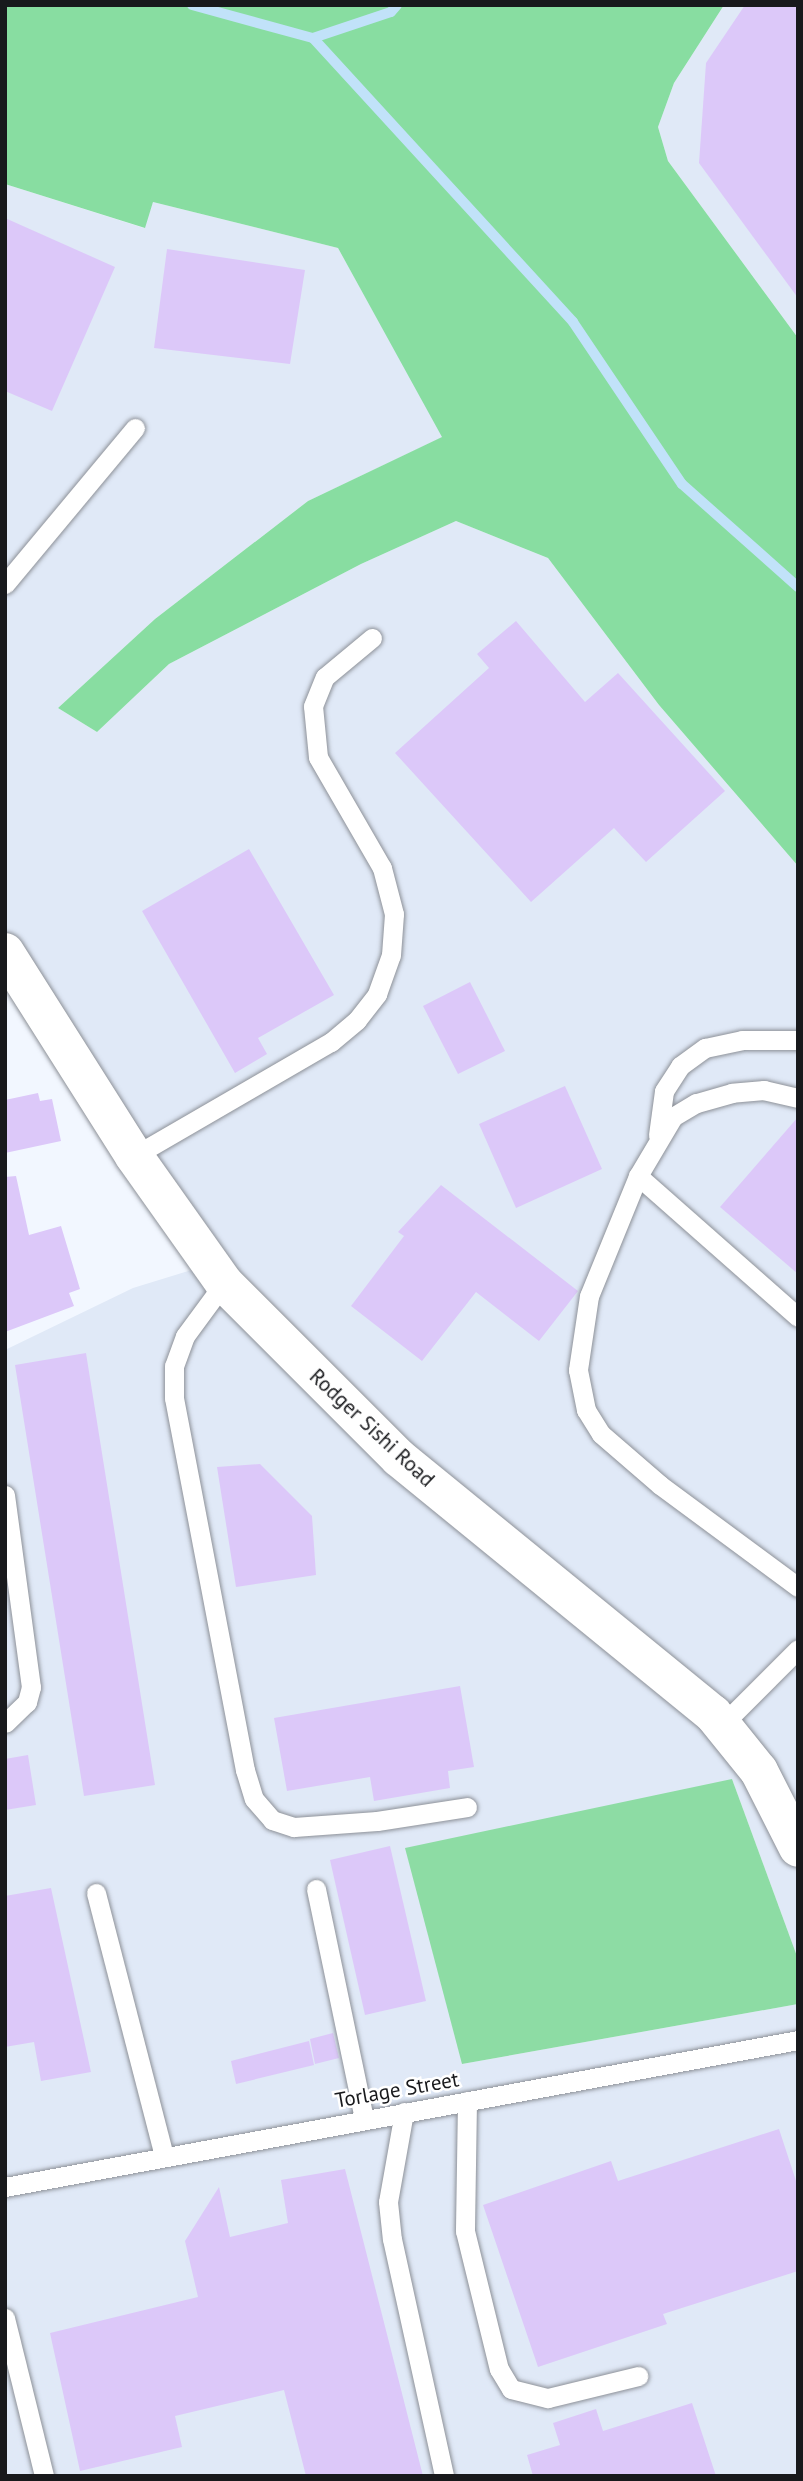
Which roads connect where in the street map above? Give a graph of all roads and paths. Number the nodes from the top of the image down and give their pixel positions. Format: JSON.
{"nodes":[{"id":1,"x":135,"y":428,"type":"dead end"},
{"id":2,"x":5,"y":584,"type":"edge"},
{"id":3,"x":372,"y":638,"type":"dead end"},
{"id":4,"x":5,"y":952,"type":"edge"},
{"id":5,"x":798,"y":1040,"type":"edge"},
{"id":6,"x":798,"y":1098,"type":"edge"},
{"id":7,"x":658,"y":1136,"type":"junction"},
{"id":8,"x":134,"y":1156,"type":"junction"},
{"id":9,"x":638,"y":1176,"type":"junction"},
{"id":10,"x":225,"y":1283,"type":"junction"},
{"id":11,"x":798,"y":1317,"type":"edge"},
{"id":12,"x":5,"y":1495,"type":"edge"},
{"id":13,"x":798,"y":1587,"type":"edge"},
{"id":14,"x":798,"y":1649,"type":"edge"},
{"id":15,"x":5,"y":1723,"type":"edge"},
{"id":16,"x":722,"y":1725,"type":"junction"},
{"id":17,"x":467,"y":1807,"type":"dead end"},
{"id":18,"x":798,"y":1847,"type":"edge"},
{"id":19,"x":316,"y":1889,"type":"dead end"},
{"id":20,"x":96,"y":1893,"type":"dead end"},
{"id":21,"x":798,"y":2040,"type":"edge"},
{"id":22,"x":467,"y":2101,"type":"junction"},
{"id":23,"x":404,"y":2112,"type":"junction"},
{"id":24,"x":364,"y":2119,"type":"junction"},
{"id":25,"x":164,"y":2156,"type":"junction"},
{"id":26,"x":5,"y":2188,"type":"edge"},
{"id":27,"x":6,"y":2325,"type":"edge"},
{"id":28,"x":638,"y":2376,"type":"dead end"},
{"id":29,"x":44,"y":2476,"type":"edge"},
{"id":30,"x":444,"y":2476,"type":"edge"}],
"edges":[{"from":1,"to":2,"type":"lane"},
{"from":3,"to":8,"type":"lane"},
{"from":4,"to":8,"type":"street","name":"Rodger Sishi Road"},
{"from":5,"to":7,"type":"lane"},
{"from":6,"to":7,"type":"lane"},
{"from":7,"to":9,"type":"lane"},
{"from":8,"to":10,"type":"street","name":"Rodger Sishi Road"},
{"from":9,"to":11,"type":"lane"},
{"from":9,"to":13,"type":"lane"},
{"from":10,"to":16,"type":"street","name":"Rodger Sishi Road"},
{"from":10,"to":17,"type":"lane"},
{"from":12,"to":15,"type":"lane"},
{"from":14,"to":16,"type":"lane"},
{"from":16,"to":18,"type":"street","name":"Rodger Sishi Road"},
{"from":19,"to":24,"type":"lane"},
{"from":20,"to":25,"type":"lane"},
{"from":21,"to":22,"type":"lane","name":"Torlage Street"},
{"from":22,"to":23,"type":"lane","name":"Torlage Street"},
{"from":22,"to":28,"type":"lane"},
{"from":23,"to":24,"type":"lane","name":"Torlage Street"},
{"from":23,"to":30,"type":"lane"},
{"from":24,"to":25,"type":"lane","name":"Torlage Street"},
{"from":25,"to":26,"type":"lane","name":"Torlage Street"},
{"from":27,"to":29,"type":"lane"}]}
